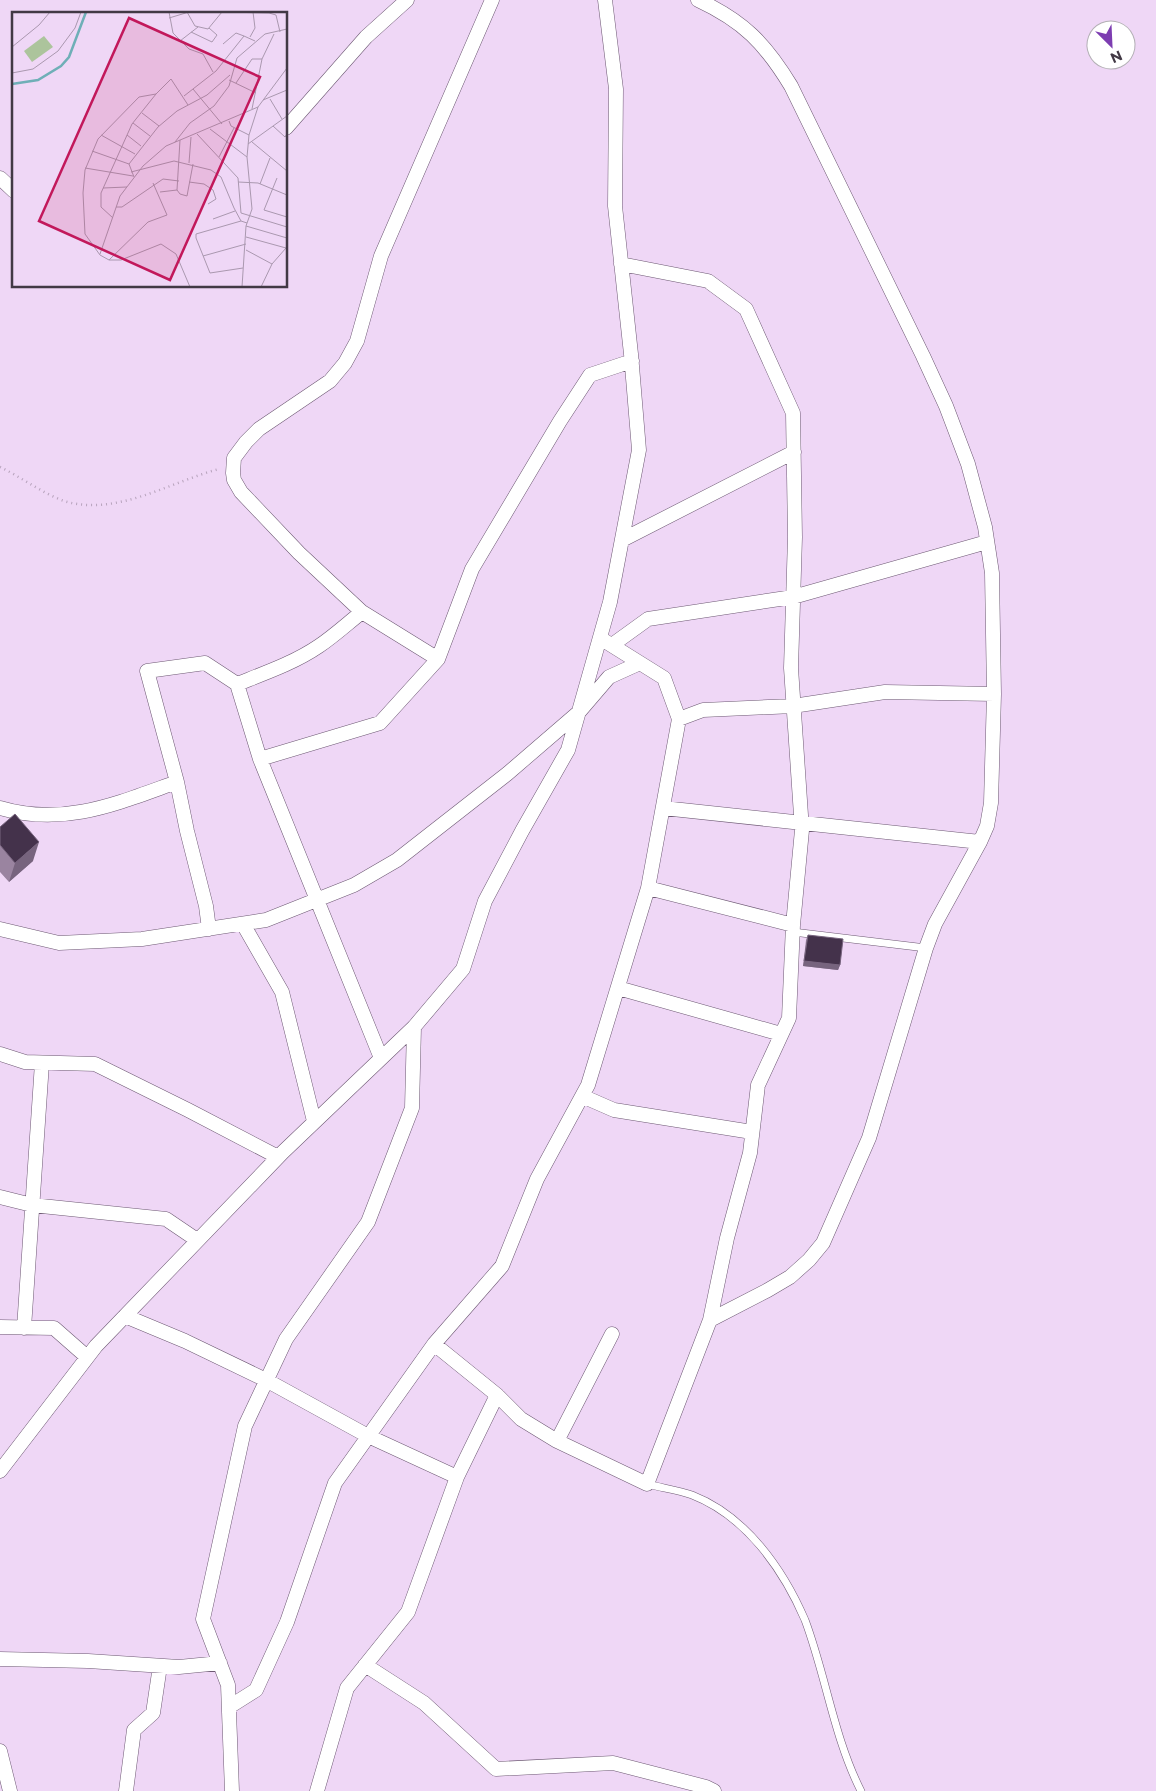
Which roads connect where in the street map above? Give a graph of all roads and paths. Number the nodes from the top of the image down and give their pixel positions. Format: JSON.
{"nodes":[{"id":1,"x":407,"y":0,"type":"edge"},
{"id":2,"x":492,"y":0,"type":"edge"},
{"id":3,"x":605,"y":0,"type":"edge"},
{"id":4,"x":698,"y":0,"type":"edge"},
{"id":5,"x":288,"y":126,"type":"edge"},
{"id":6,"x":0,"y":178,"type":"edge"},
{"id":7,"x":12,"y":190,"type":"edge"},
{"id":8,"x":621,"y":264,"type":"junction"},
{"id":9,"x":632,"y":362,"type":"junction"},
{"id":10,"x":794,"y":452,"type":"junction"},
{"id":11,"x":233,"y":465,"type":"junction"},
{"id":12,"x":0,"y":466,"type":"edge"},
{"id":13,"x":622,"y":540,"type":"junction"},
{"id":14,"x":988,"y":542,"type":"junction"},
{"id":15,"x":793,"y":597,"type":"junction"},
{"id":16,"x":362,"y":612,"type":"junction"},
{"id":17,"x":606,"y":641,"type":"junction"},
{"id":18,"x":438,"y":659,"type":"junction"},
{"id":19,"x":640,"y":663,"type":"junction"},
{"id":20,"x":237,"y":684,"type":"junction"},
{"id":21,"x":994,"y":694,"type":"junction"},
{"id":22,"x":793,"y":706,"type":"junction"},
{"id":23,"x":579,"y":712,"type":"junction"},
{"id":24,"x":679,"y":718,"type":"junction"},
{"id":25,"x":260,"y":759,"type":"junction"},
{"id":26,"x":177,"y":782,"type":"junction"},
{"id":27,"x":0,"y":808,"type":"edge"},
{"id":28,"x":663,"y":808,"type":"junction"},
{"id":29,"x":802,"y":822,"type":"junction"},
{"id":30,"x":980,"y":842,"type":"junction"},
{"id":31,"x":648,"y":888,"type":"junction"},
{"id":32,"x":316,"y":900,"type":"junction"},
{"id":33,"x":243,"y":924,"type":"junction"},
{"id":34,"x":0,"y":929,"type":"edge"},
{"id":35,"x":209,"y":929,"type":"junction"},
{"id":36,"x":793,"y":929,"type":"junction"},
{"id":37,"x":926,"y":948,"type":"junction"},
{"id":38,"x":618,"y":988,"type":"junction"},
{"id":39,"x":414,"y":1027,"type":"junction"},
{"id":40,"x":781,"y":1034,"type":"junction"},
{"id":41,"x":0,"y":1054,"type":"edge"},
{"id":42,"x":381,"y":1058,"type":"junction"},
{"id":43,"x":42,"y":1063,"type":"junction"},
{"id":44,"x":582,"y":1096,"type":"junction"},
{"id":45,"x":314,"y":1121,"type":"junction"},
{"id":46,"x":752,"y":1132,"type":"junction"},
{"id":47,"x":278,"y":1157,"type":"junction"},
{"id":48,"x":0,"y":1197,"type":"edge"},
{"id":49,"x":32,"y":1205,"type":"junction"},
{"id":50,"x":197,"y":1240,"type":"junction"},
{"id":51,"x":125,"y":1316,"type":"junction"},
{"id":52,"x":710,"y":1320,"type":"junction"},
{"id":53,"x":0,"y":1327,"type":"edge"},
{"id":54,"x":24,"y":1328,"type":"junction"},
{"id":55,"x":612,"y":1334,"type":"dead end"},
{"id":56,"x":434,"y":1344,"type":"junction"},
{"id":57,"x":87,"y":1358,"type":"junction"},
{"id":58,"x":266,"y":1380,"type":"junction"},
{"id":59,"x":497,"y":1395,"type":"junction"},
{"id":60,"x":368,"y":1436,"type":"junction"},
{"id":61,"x":557,"y":1441,"type":"junction"},
{"id":62,"x":0,"y":1471,"type":"edge"},
{"id":63,"x":457,"y":1478,"type":"junction"},
{"id":64,"x":647,"y":1484,"type":"junction"},
{"id":65,"x":0,"y":1660,"type":"edge"},
{"id":66,"x":220,"y":1663,"type":"junction"},
{"id":67,"x":365,"y":1665,"type":"junction"},
{"id":68,"x":160,"y":1666,"type":"junction"},
{"id":69,"x":229,"y":1707,"type":"junction"},
{"id":70,"x":0,"y":1751,"type":"edge"},
{"id":71,"x":708,"y":1790,"type":"edge"},
{"id":72,"x":10,"y":1791,"type":"edge"},
{"id":73,"x":126,"y":1791,"type":"edge"},
{"id":74,"x":232,"y":1791,"type":"edge"},
{"id":75,"x":317,"y":1791,"type":"edge"},
{"id":76,"x":861,"y":1791,"type":"edge"}],
"edges":[{"from":1,"to":5,"type":"street"},
{"from":2,"to":11,"type":"street"},
{"from":3,"to":8,"type":"street"},
{"from":4,"to":14,"type":"street"},
{"from":6,"to":7,"type":"street"},
{"from":8,"to":9,"type":"street"},
{"from":8,"to":10,"type":"street"},
{"from":9,"to":13,"type":"street"},
{"from":9,"to":18,"type":"street"},
{"from":10,"to":13,"type":"street"},
{"from":10,"to":15,"type":"street"},
{"from":11,"to":12,"type":"path"},
{"from":11,"to":16,"type":"street"},
{"from":13,"to":17,"type":"street"},
{"from":14,"to":15,"type":"street"},
{"from":14,"to":21,"type":"street"},
{"from":15,"to":17,"type":"street"},
{"from":15,"to":22,"type":"street"},
{"from":16,"to":18,"type":"street"},
{"from":16,"to":20,"type":"street"},
{"from":17,"to":19,"type":"street"},
{"from":17,"to":23,"type":"street"},
{"from":18,"to":25,"type":"street"},
{"from":19,"to":23,"type":"street"},
{"from":19,"to":24,"type":"street"},
{"from":20,"to":25,"type":"street"},
{"from":20,"to":26,"type":"street"},
{"from":21,"to":22,"type":"street"},
{"from":21,"to":30,"type":"street"},
{"from":22,"to":24,"type":"street"},
{"from":22,"to":29,"type":"street"},
{"from":23,"to":32,"type":"street"},
{"from":23,"to":39,"type":"street"},
{"from":24,"to":28,"type":"street"},
{"from":25,"to":32,"type":"street"},
{"from":26,"to":27,"type":"street"},
{"from":26,"to":35,"type":"street"},
{"from":28,"to":29,"type":"street"},
{"from":28,"to":31,"type":"street"},
{"from":29,"to":30,"type":"street"},
{"from":29,"to":36,"type":"street"},
{"from":30,"to":37,"type":"street"},
{"from":31,"to":36,"type":"street"},
{"from":31,"to":38,"type":"street"},
{"from":32,"to":33,"type":"street"},
{"from":32,"to":42,"type":"street"},
{"from":33,"to":35,"type":"street"},
{"from":33,"to":45,"type":"street"},
{"from":34,"to":35,"type":"street"},
{"from":36,"to":37,"type":"lane"},
{"from":36,"to":40,"type":"street"},
{"from":37,"to":52,"type":"street"},
{"from":38,"to":40,"type":"street"},
{"from":38,"to":44,"type":"street"},
{"from":39,"to":42,"type":"street"},
{"from":39,"to":58,"type":"street"},
{"from":40,"to":46,"type":"street"},
{"from":41,"to":43,"type":"street"},
{"from":42,"to":45,"type":"street"},
{"from":43,"to":47,"type":"street"},
{"from":43,"to":49,"type":"street"},
{"from":44,"to":46,"type":"street"},
{"from":44,"to":56,"type":"street"},
{"from":45,"to":47,"type":"street"},
{"from":46,"to":52,"type":"street"},
{"from":47,"to":50,"type":"street"},
{"from":48,"to":49,"type":"street"},
{"from":49,"to":50,"type":"street"},
{"from":49,"to":54,"type":"street"},
{"from":50,"to":51,"type":"street"},
{"from":51,"to":57,"type":"street"},
{"from":51,"to":58,"type":"street"},
{"from":52,"to":64,"type":"street"},
{"from":53,"to":54,"type":"street"},
{"from":54,"to":57,"type":"street"},
{"from":55,"to":61,"type":"street"},
{"from":56,"to":59,"type":"street"},
{"from":56,"to":60,"type":"street"},
{"from":57,"to":62,"type":"street"},
{"from":58,"to":60,"type":"street"},
{"from":58,"to":66,"type":"street"},
{"from":59,"to":61,"type":"street"},
{"from":59,"to":63,"type":"street"},
{"from":60,"to":63,"type":"street"},
{"from":60,"to":69,"type":"street"},
{"from":61,"to":64,"type":"street"},
{"from":63,"to":67,"type":"street"},
{"from":64,"to":76,"type":"lane"},
{"from":65,"to":68,"type":"street"},
{"from":66,"to":68,"type":"street"},
{"from":66,"to":69,"type":"street"},
{"from":67,"to":71,"type":"street"},
{"from":67,"to":75,"type":"street"},
{"from":68,"to":73,"type":"street"},
{"from":69,"to":74,"type":"street"},
{"from":70,"to":72,"type":"street"}]}
